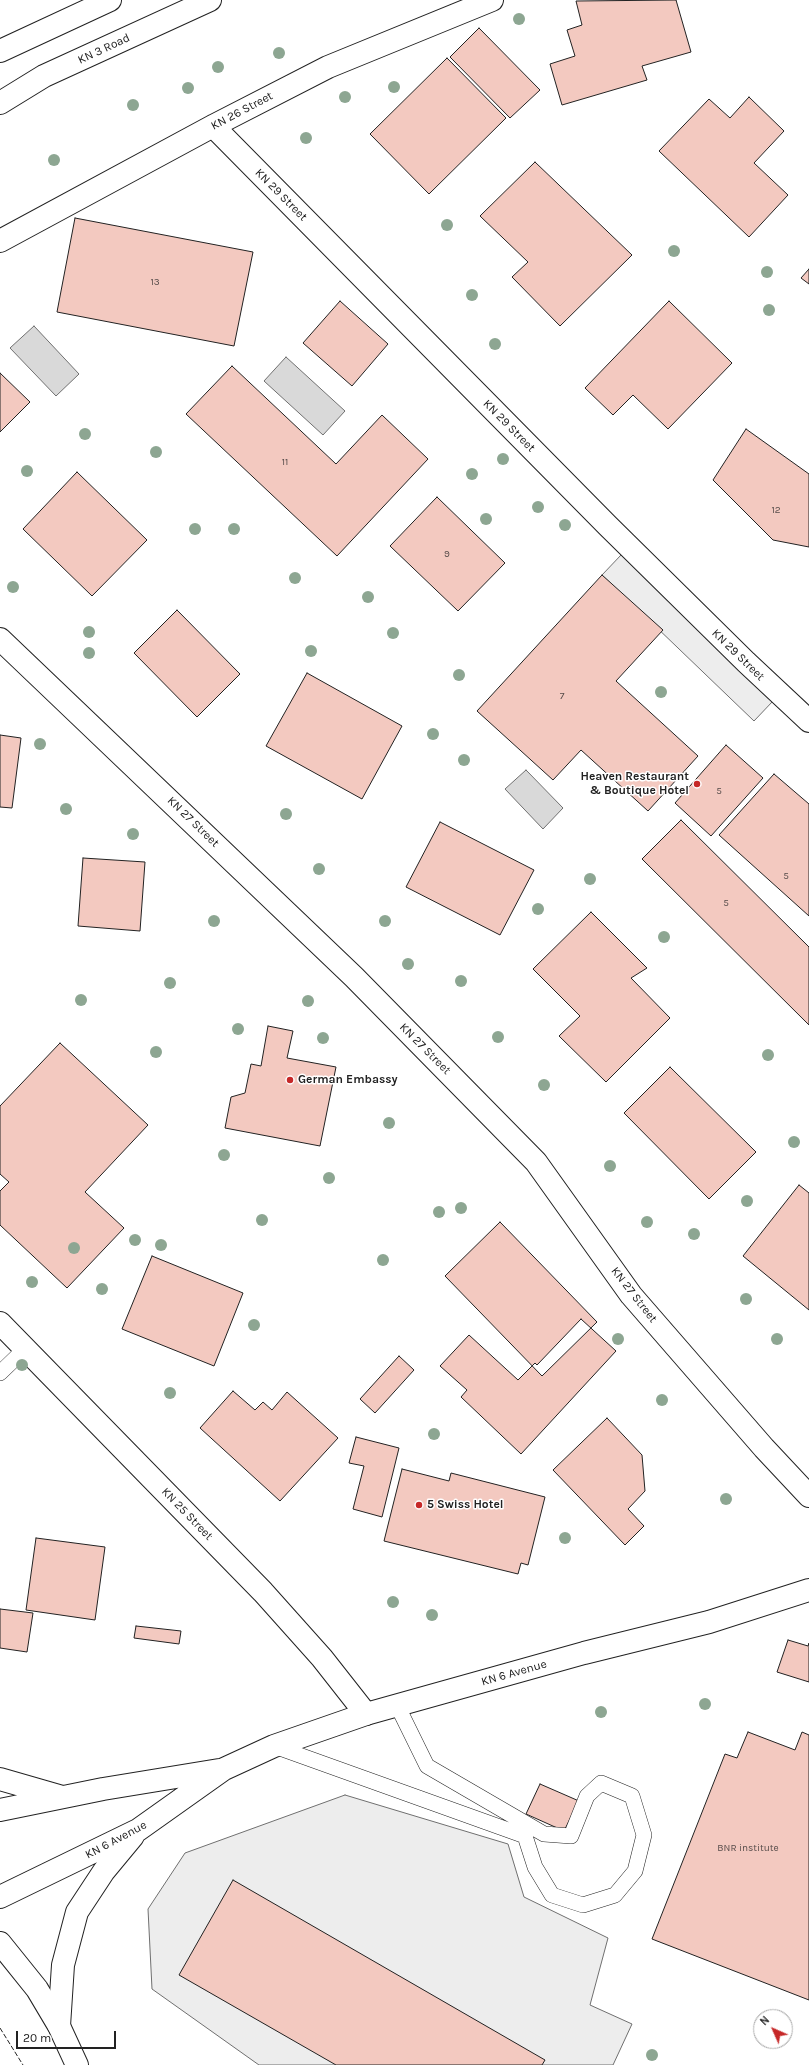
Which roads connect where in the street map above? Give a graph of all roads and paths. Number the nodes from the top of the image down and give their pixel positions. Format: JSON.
{"nodes":[{"id":1,"x":110,"y":0,"type":"edge"},
{"id":2,"x":210,"y":0,"type":"edge"},
{"id":3,"x":492,"y":0,"type":"edge"},
{"id":4,"x":0,"y":51,"type":"edge"},
{"id":5,"x":0,"y":103,"type":"edge"},
{"id":6,"x":213,"y":126,"type":"junction"},
{"id":7,"x":0,"y":241,"type":"edge"},
{"id":8,"x":0,"y":639,"type":"edge"},
{"id":9,"x":809,"y":721,"type":"edge"},
{"id":10,"x":0,"y":1323,"type":"edge"},
{"id":11,"x":26,"y":1348,"type":"junction"},
{"id":12,"x":0,"y":1373,"type":"edge"},
{"id":13,"x":809,"y":1496,"type":"edge"},
{"id":14,"x":809,"y":1590,"type":"edge"},
{"id":15,"x":398,"y":1705,"type":"junction"},
{"id":16,"x":366,"y":1714,"type":"junction"},
{"id":17,"x":274,"y":1746,"type":"junction"},
{"id":18,"x":224,"y":1769,"type":"junction"},
{"id":19,"x":0,"y":1779,"type":"edge"},
{"id":20,"x":62,"y":1797,"type":"junction"},
{"id":21,"x":0,"y":1810,"type":"edge"},
{"id":22,"x":138,"y":1830,"type":"junction"},
{"id":23,"x":0,"y":1897,"type":"edge"},
{"id":24,"x":0,"y":1943,"type":"edge"},
{"id":25,"x":59,"y":2026,"type":"junction"},
{"id":26,"x":78,"y":2065,"type":"edge"}],
"edges":[{"from":1,"to":4,"type":"main road"},
{"from":2,"to":5,"type":"main road","name":"KN 3 Road"},
{"from":3,"to":6,"type":"main road","name":"KN 26 Street"},
{"from":6,"to":7,"type":"main road","name":"KN 26 Street"},
{"from":6,"to":9,"type":"main road","name":"KN 29 Street"},
{"from":8,"to":13,"type":"main road","name":"KN 27 Street"},
{"from":10,"to":11,"type":"main road","name":"KN 25 Street"},
{"from":11,"to":12,"type":"lane"},
{"from":11,"to":16,"type":"main road","name":"KN 25 Street"},
{"from":14,"to":15,"type":"main road","name":"KN 6 Avenue"},
{"from":15,"to":16,"type":"main road","name":"KN 6 Avenue"},
{"from":15,"to":17,"type":"lane"},
{"from":16,"to":17,"type":"main road","name":"KN 6 Avenue"},
{"from":17,"to":18,"type":"main road","name":"KN 6 Avenue"},
{"from":18,"to":20,"type":"main road","name":"KN 6 Avenue"},
{"from":18,"to":22,"type":"main road","name":"KN 6 Avenue"},
{"from":19,"to":20,"type":"main road"},
{"from":20,"to":21,"type":"main road","name":"KN 6 Avenue"},
{"from":22,"to":23,"type":"main road","name":"KN 6 Avenue"},
{"from":22,"to":25,"type":"main road"},
{"from":24,"to":25,"type":"main road"},
{"from":25,"to":26,"type":"main road"}]}
